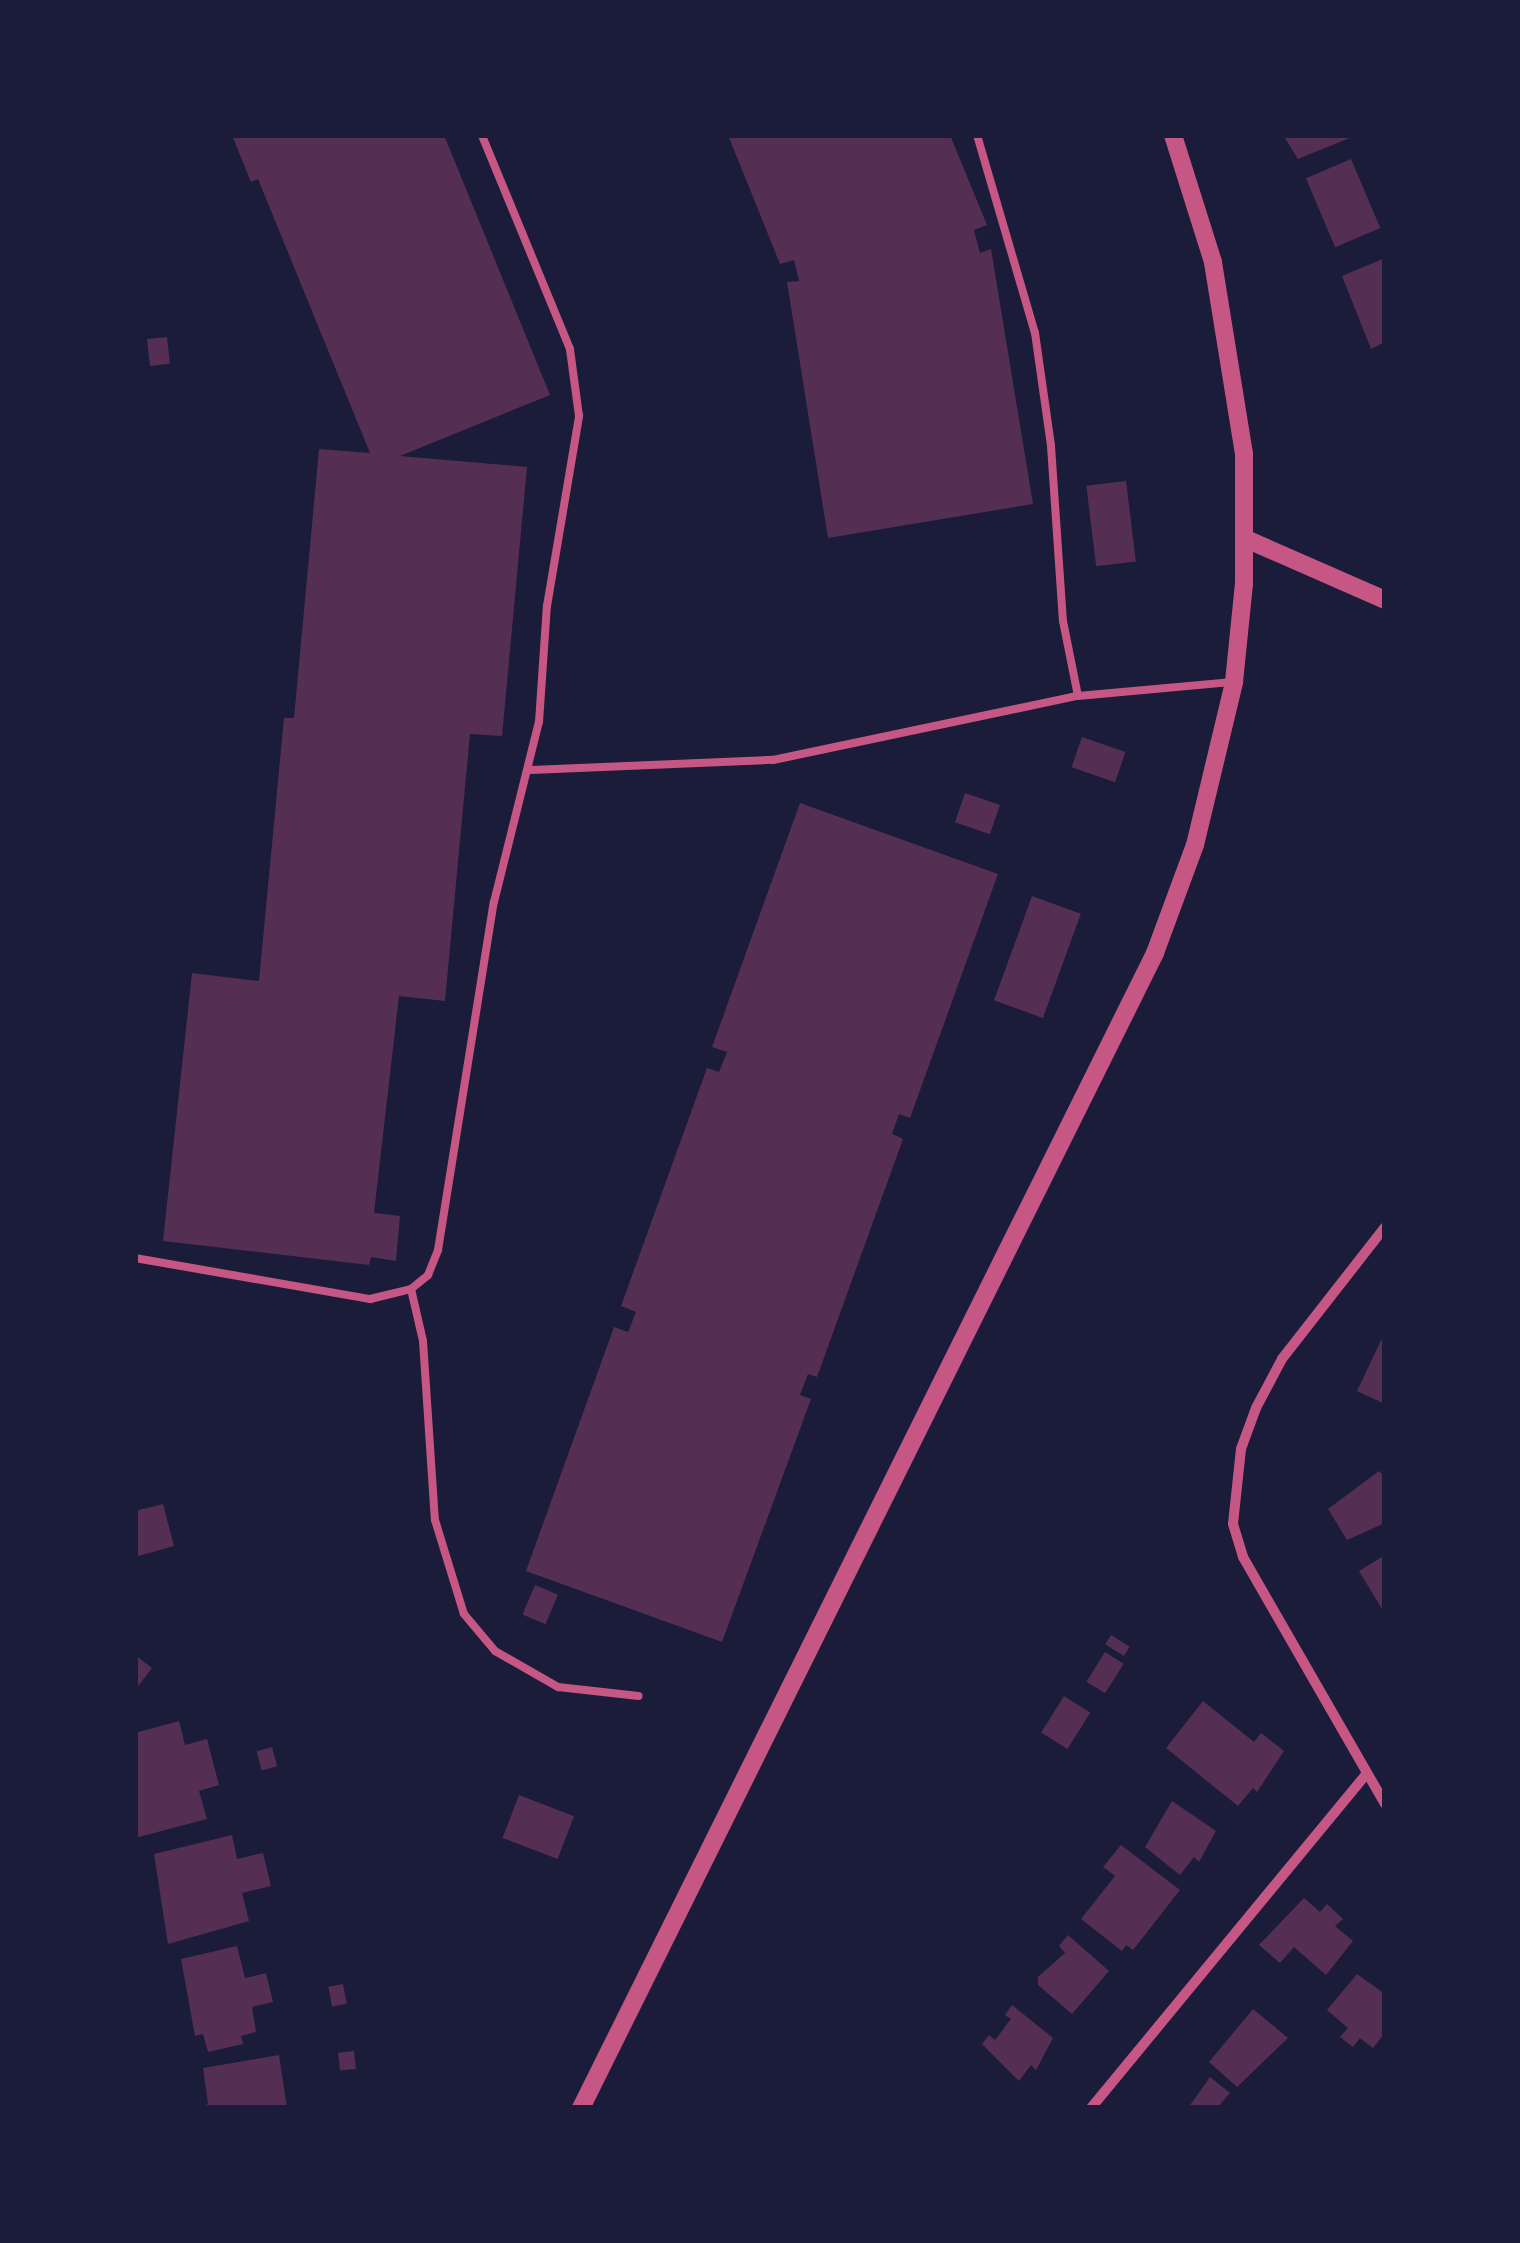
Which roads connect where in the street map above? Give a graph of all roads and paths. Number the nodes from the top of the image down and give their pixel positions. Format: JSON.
{"nodes":[{"id":1,"x":482,"y":135,"type":"edge"},
{"id":2,"x":978,"y":135,"type":"edge"},
{"id":3,"x":1172,"y":135,"type":"edge"},
{"id":4,"x":1246,"y":539,"type":"junction"},
{"id":5,"x":1385,"y":600,"type":"edge"},
{"id":6,"x":1234,"y":682,"type":"junction"},
{"id":7,"x":1078,"y":696,"type":"junction"},
{"id":8,"x":530,"y":770,"type":"junction"},
{"id":9,"x":1385,"y":1227,"type":"edge"},
{"id":10,"x":135,"y":1258,"type":"edge"},
{"id":11,"x":412,"y":1290,"type":"junction"},
{"id":12,"x":638,"y":1696,"type":"dead end"},
{"id":13,"x":1368,"y":1773,"type":"junction"},
{"id":14,"x":1385,"y":1804,"type":"edge"},
{"id":15,"x":581,"y":2108,"type":"edge"},
{"id":16,"x":1091,"y":2108,"type":"edge"}],
"edges":[{"from":1,"to":8,"type":"lane"},
{"from":2,"to":7,"type":"lane"},
{"from":3,"to":4,"type":"street"},
{"from":4,"to":5,"type":"street"},
{"from":4,"to":6,"type":"street"},
{"from":6,"to":7,"type":"lane"},
{"from":6,"to":15,"type":"street"},
{"from":7,"to":8,"type":"lane"},
{"from":8,"to":11,"type":"lane"},
{"from":9,"to":13,"type":"street"},
{"from":10,"to":11,"type":"lane"},
{"from":11,"to":12,"type":"lane"},
{"from":13,"to":14,"type":"street"},
{"from":13,"to":16,"type":"street"}]}
